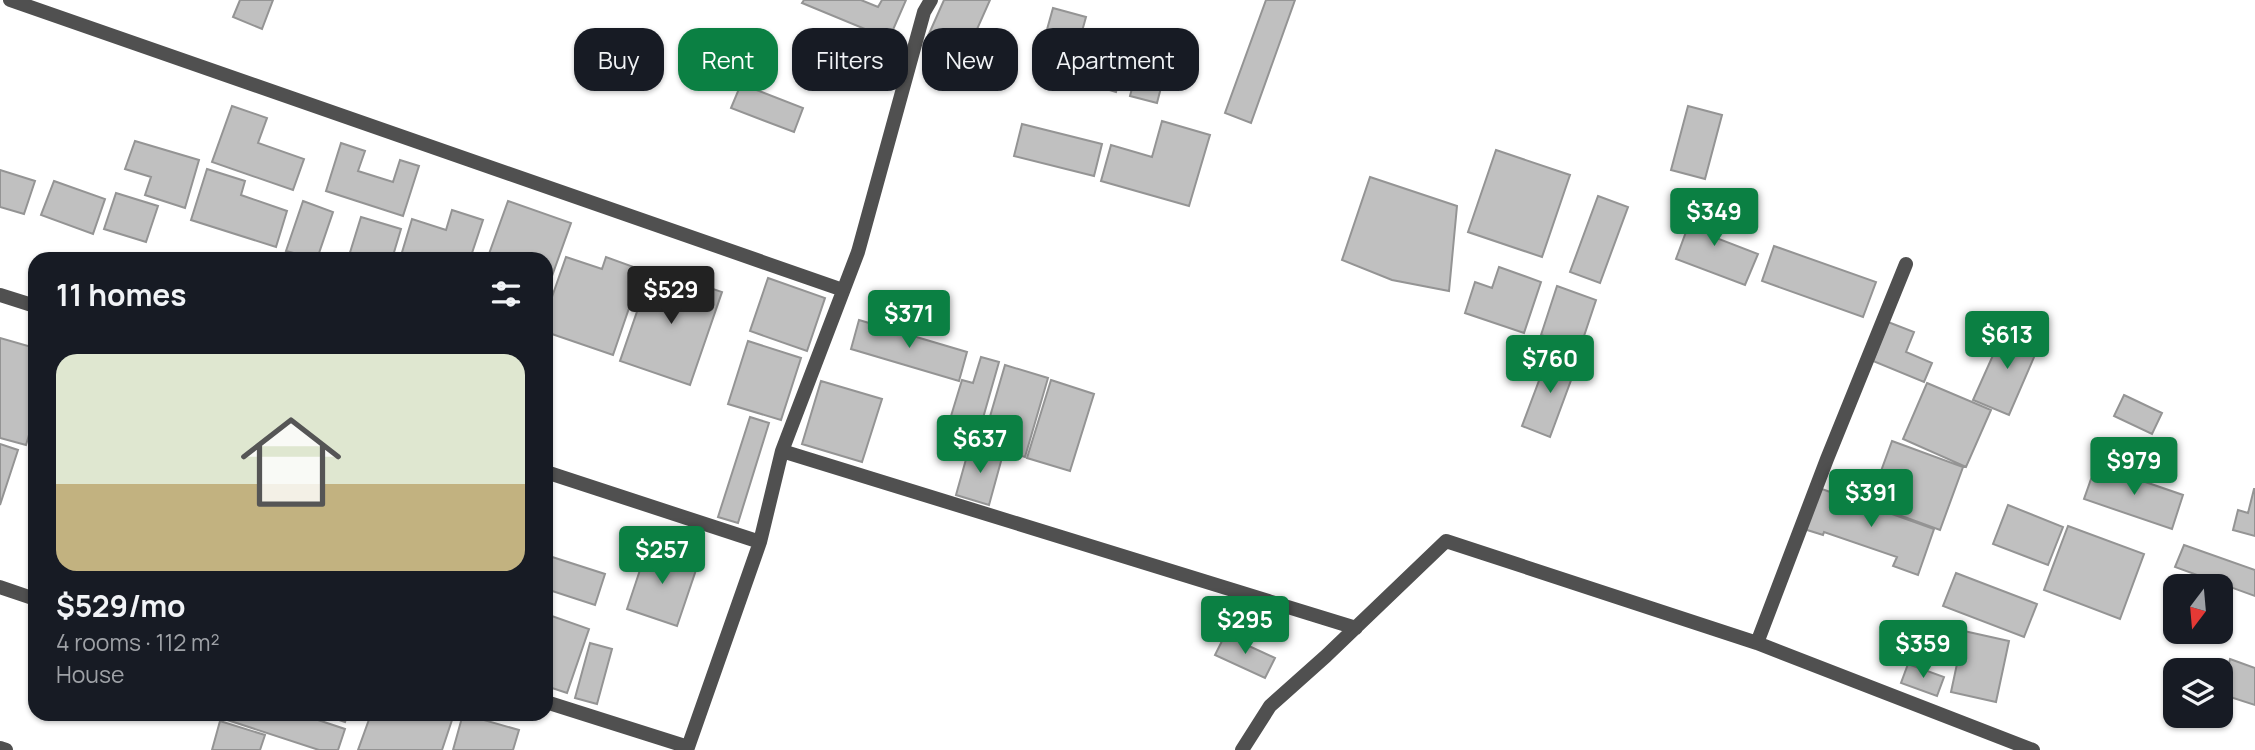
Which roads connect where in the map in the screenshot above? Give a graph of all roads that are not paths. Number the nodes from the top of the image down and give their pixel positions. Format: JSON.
{"nodes":[{"id":1,"x":10,"y":0,"type":"edge"},
{"id":2,"x":930,"y":0,"type":"edge"},
{"id":3,"x":1906,"y":264,"type":"dead end"},
{"id":4,"x":844,"y":290,"type":"junction"},
{"id":5,"x":0,"y":295,"type":"edge"},
{"id":6,"x":28,"y":304,"type":"edge"},
{"id":7,"x":782,"y":451,"type":"junction"},
{"id":8,"x":553,"y":474,"type":"edge"},
{"id":9,"x":760,"y":542,"type":"junction"},
{"id":10,"x":0,"y":587,"type":"edge"},
{"id":11,"x":28,"y":597,"type":"edge"},
{"id":12,"x":1356,"y":628,"type":"junction"},
{"id":13,"x":1758,"y":643,"type":"junction"},
{"id":14,"x":553,"y":704,"type":"edge"},
{"id":15,"x":0,"y":748,"type":"edge"},
{"id":16,"x":687,"y":749,"type":"edge"},
{"id":17,"x":6,"y":750,"type":"edge"},
{"id":18,"x":1242,"y":750,"type":"edge"},
{"id":19,"x":2033,"y":750,"type":"edge"}],
"edges":[{"from":1,"to":4,"type":"street"},
{"from":2,"to":4,"type":"street"},
{"from":3,"to":13,"type":"street"},
{"from":4,"to":7,"type":"street"},
{"from":5,"to":6,"type":"street"},
{"from":7,"to":9,"type":"street"},
{"from":7,"to":12,"type":"street"},
{"from":8,"to":9,"type":"street"},
{"from":9,"to":16,"type":"street"},
{"from":10,"to":11,"type":"street"},
{"from":12,"to":13,"type":"street"},
{"from":12,"to":18,"type":"street"},
{"from":13,"to":19,"type":"street"},
{"from":14,"to":16,"type":"street"},
{"from":15,"to":17,"type":"street"}]}
